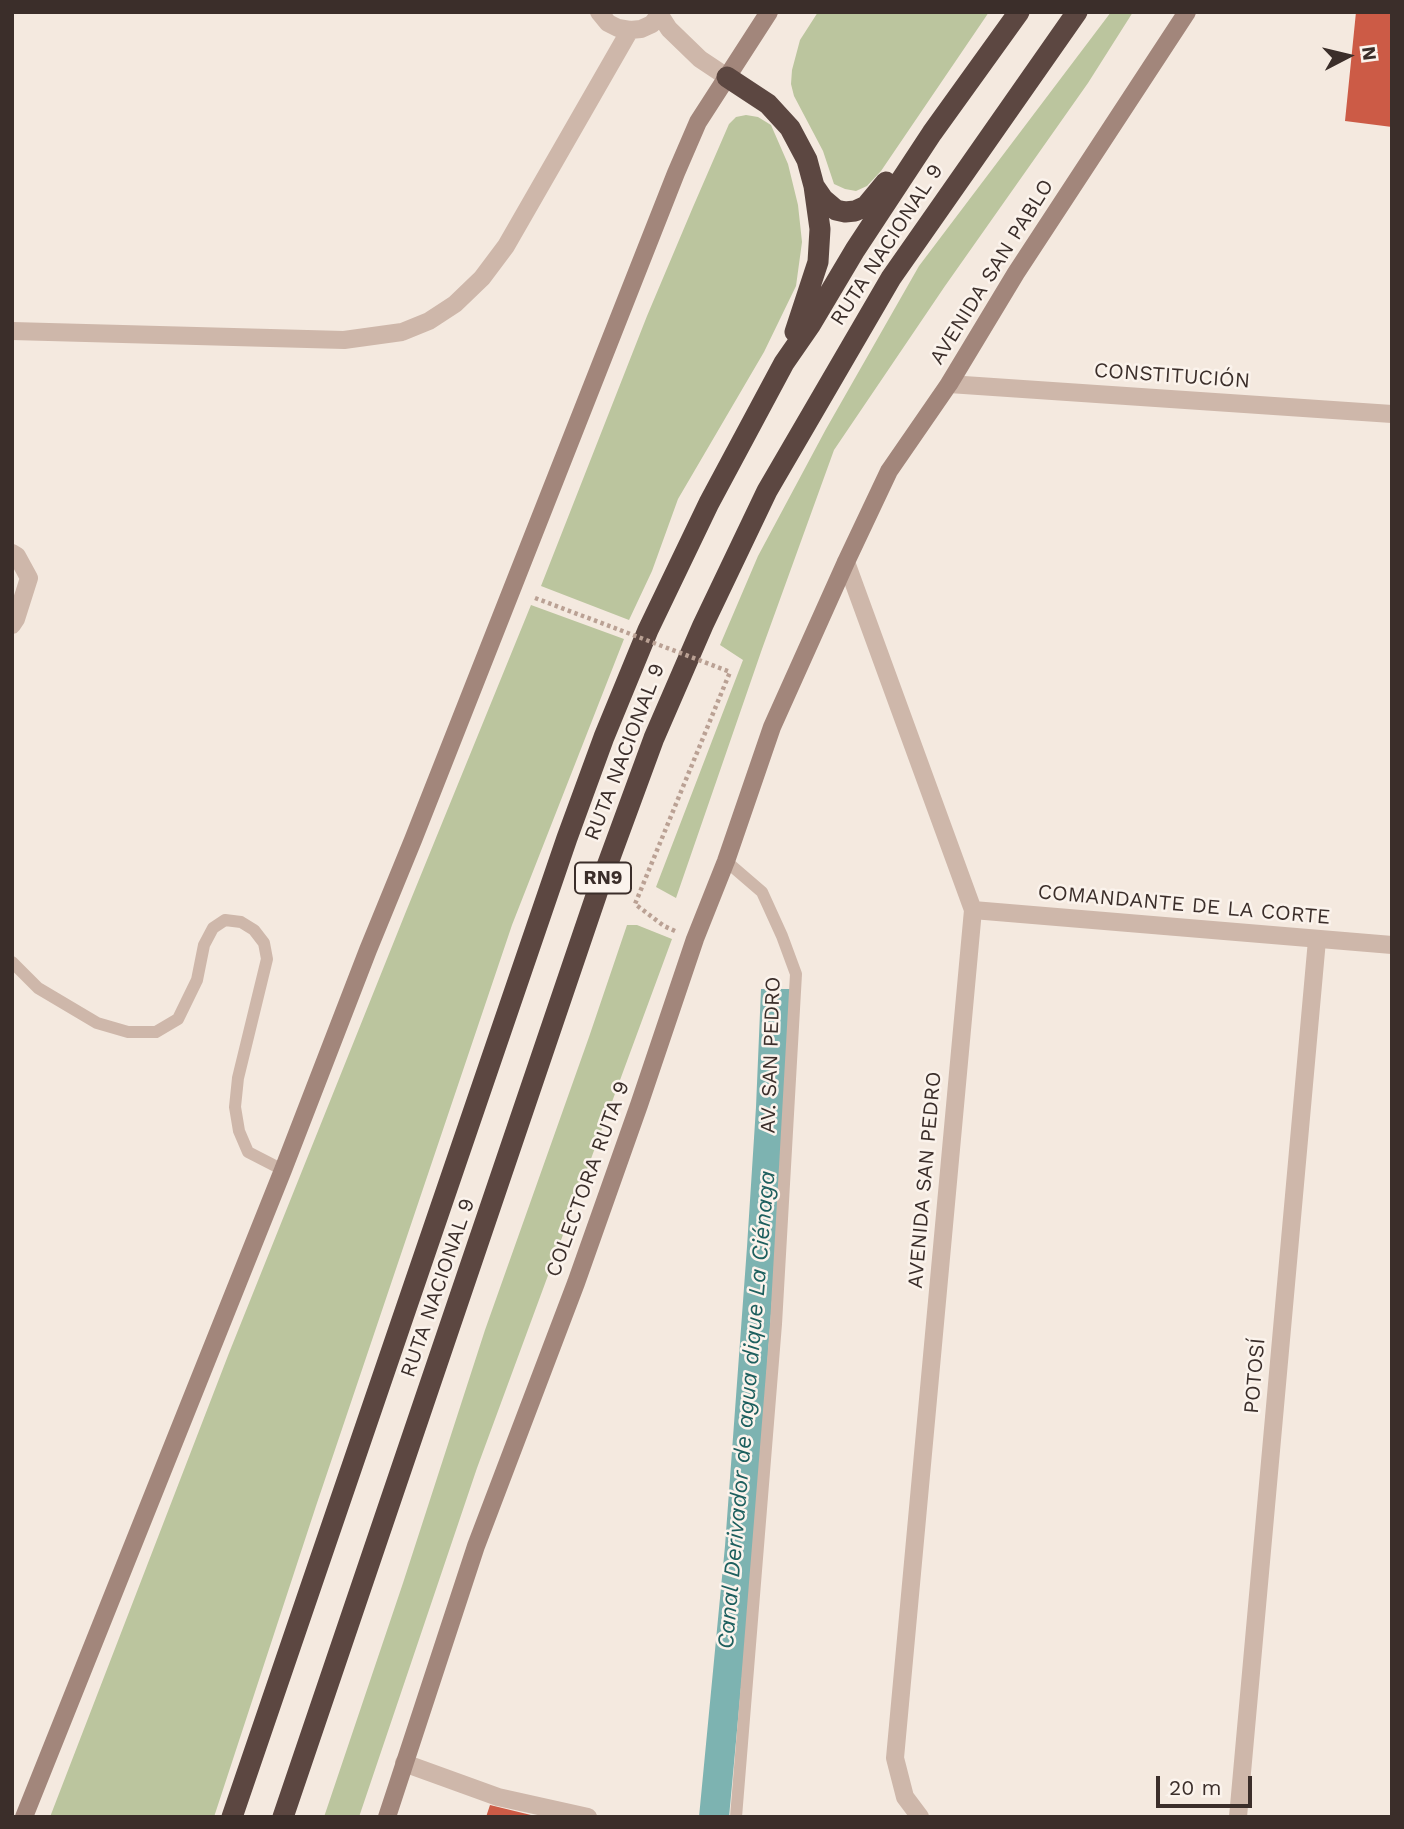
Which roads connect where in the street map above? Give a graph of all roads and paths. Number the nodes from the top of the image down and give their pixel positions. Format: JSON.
{"nodes":[{"id":1,"x":599,"y":12,"type":"edge"},
{"id":2,"x":769,"y":12,"type":"edge"},
{"id":3,"x":1019,"y":12,"type":"edge"},
{"id":4,"x":1077,"y":12,"type":"edge"},
{"id":5,"x":1187,"y":12,"type":"edge"},
{"id":6,"x":660,"y":14,"type":"edge"},
{"id":7,"x":630,"y":30,"type":"junction"},
{"id":8,"x":727,"y":77,"type":"junction"},
{"id":9,"x":932,"y":133,"type":"junction"},
{"id":10,"x":814,"y":186,"type":"junction"},
{"id":11,"x":12,"y":331,"type":"edge"},
{"id":12,"x":784,"y":363,"type":"junction"},
{"id":13,"x":949,"y":384,"type":"junction"},
{"id":14,"x":1392,"y":414,"type":"edge"},
{"id":15,"x":12,"y":553,"type":"edge"},
{"id":16,"x":846,"y":562,"type":"junction"},
{"id":17,"x":543,"y":601,"type":"dead end"},
{"id":18,"x":12,"y":625,"type":"edge"},
{"id":19,"x":726,"y":861,"type":"junction"},
{"id":20,"x":973,"y":910,"type":"junction"},
{"id":21,"x":695,"y":939,"type":"junction"},
{"id":22,"x":1317,"y":940,"type":"junction"},
{"id":23,"x":1392,"y":945,"type":"edge"},
{"id":24,"x":12,"y":962,"type":"edge"},
{"id":25,"x":283,"y":1170,"type":"junction"},
{"id":26,"x":404,"y":1763,"type":"junction"},
{"id":27,"x":24,"y":1817,"type":"edge"},
{"id":28,"x":232,"y":1817,"type":"edge"},
{"id":29,"x":283,"y":1817,"type":"edge"},
{"id":30,"x":387,"y":1817,"type":"edge"},
{"id":31,"x":588,"y":1817,"type":"edge"},
{"id":32,"x":736,"y":1817,"type":"edge"},
{"id":33,"x":920,"y":1817,"type":"edge"},
{"id":34,"x":1238,"y":1817,"type":"edge"}],
"edges":[{"from":1,"to":7,"type":"street"},
{"from":2,"to":8,"type":"street"},
{"from":3,"to":9,"type":"highway","name":"RUTA NACIONAL 9","number":"RN9"},
{"from":4,"to":29,"type":"highway","name":"RUTA NACIONAL 9","number":"RN9"},
{"from":5,"to":13,"type":"street","name":"AVENIDA SAN PABLO"},
{"from":6,"to":7,"type":"street"},
{"from":6,"to":8,"type":"street"},
{"from":7,"to":11,"type":"street"},
{"from":8,"to":10,"type":"highway"},
{"from":8,"to":25,"type":"street"},
{"from":9,"to":10,"type":"highway"},
{"from":9,"to":12,"type":"highway","name":"RUTA NACIONAL 9","number":"RN9"},
{"from":10,"to":12,"type":"highway"},
{"from":12,"to":28,"type":"highway","name":"RUTA NACIONAL 9","number":"RN9"},
{"from":13,"to":14,"type":"street","name":"CONSTITUCIÓN"},
{"from":13,"to":16,"type":"street","name":"AVENIDA SAN PABLO"},
{"from":15,"to":18,"type":"street"},
{"from":16,"to":19,"type":"street","name":"COLECTORA RUTA 9"},
{"from":16,"to":20,"type":"street","name":"AVENIDA SAN PEDRO"},
{"from":17,"to":21,"type":"path","bridge":true},
{"from":19,"to":21,"type":"street","name":"COLECTORA RUTA 9"},
{"from":19,"to":32,"type":"lane","name":"AV. SAN PEDRO"},
{"from":20,"to":22,"type":"street","name":"COMANDANTE DE LA CORTE"},
{"from":20,"to":33,"type":"street","name":"AVENIDA SAN PEDRO"},
{"from":21,"to":26,"type":"street","name":"COLECTORA RUTA 9"},
{"from":22,"to":23,"type":"street","name":"COMANDANTE DE LA CORTE"},
{"from":22,"to":34,"type":"street","name":"POTOSÍ"},
{"from":24,"to":25,"type":"lane"},
{"from":25,"to":27,"type":"street"},
{"from":26,"to":30,"type":"street","name":"COLECTORA RUTA 9"},
{"from":26,"to":31,"type":"street"}]}
